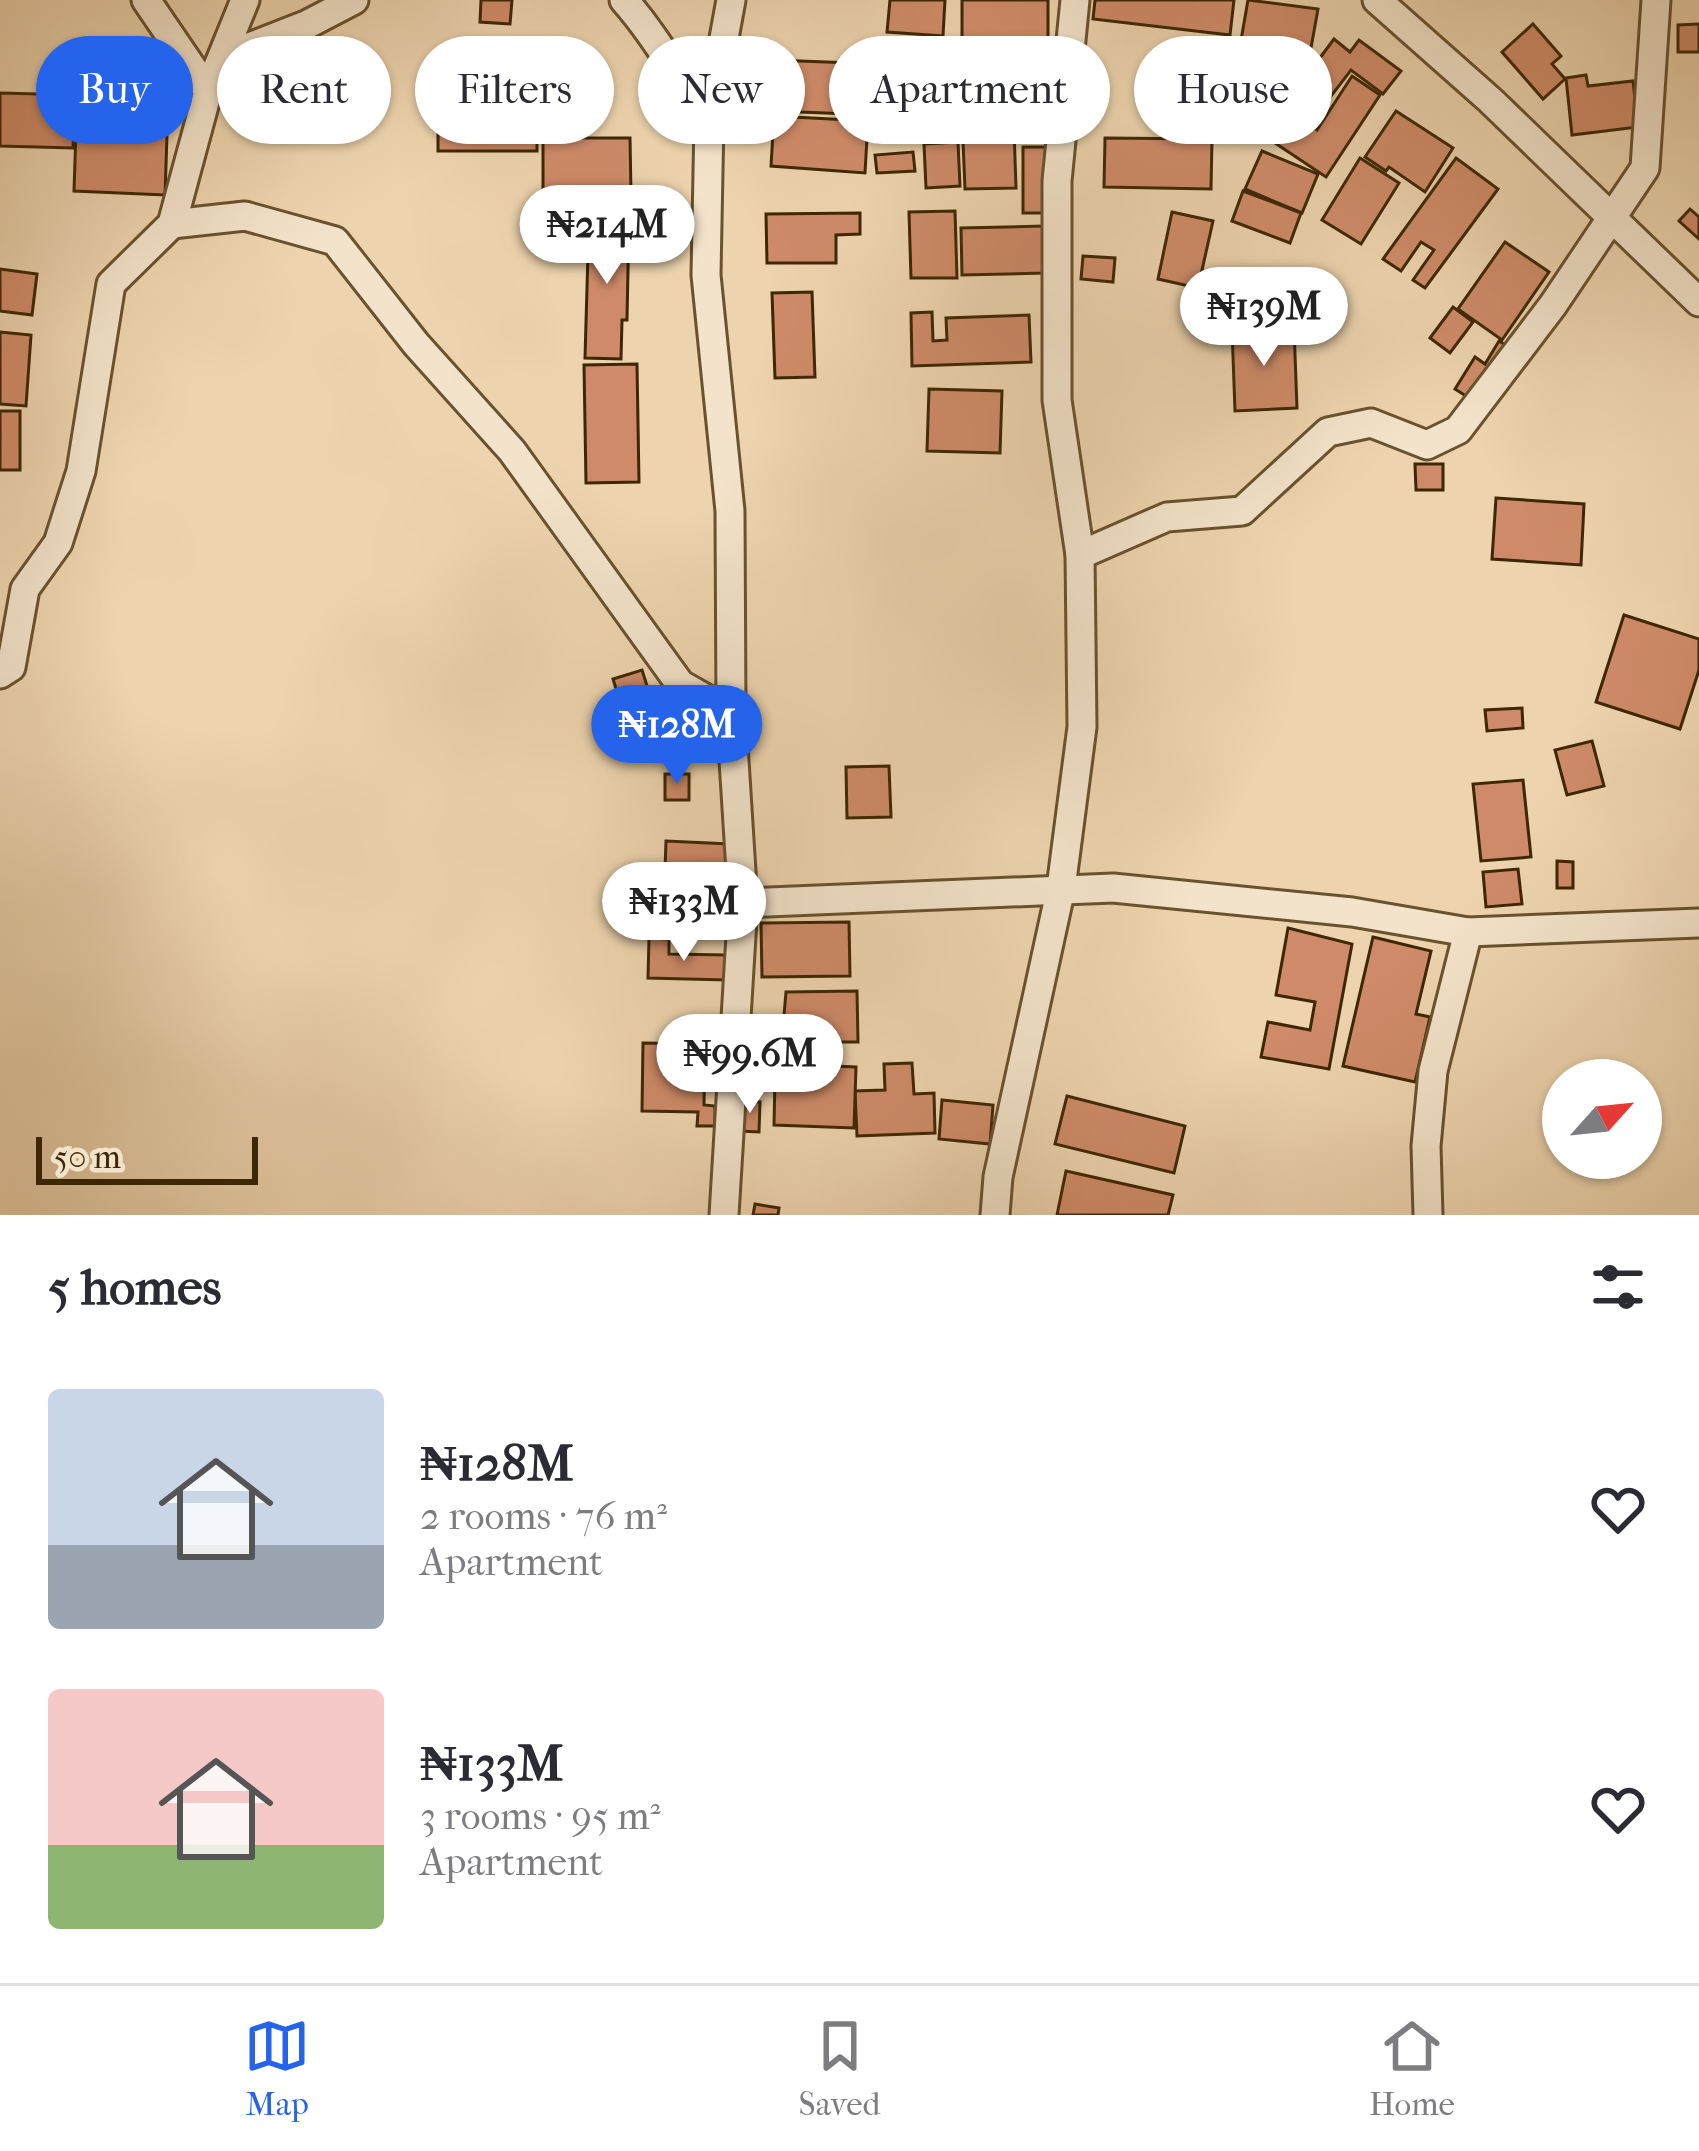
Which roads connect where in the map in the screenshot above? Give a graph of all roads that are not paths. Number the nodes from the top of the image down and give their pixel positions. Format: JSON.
{"nodes":[{"id":1,"x":146,"y":0,"type":"edge"},
{"id":2,"x":245,"y":0,"type":"edge"},
{"id":3,"x":354,"y":0,"type":"edge"},
{"id":4,"x":624,"y":0,"type":"edge"},
{"id":5,"x":731,"y":0,"type":"edge"},
{"id":6,"x":1075,"y":0,"type":"edge"},
{"id":7,"x":1376,"y":0,"type":"edge"},
{"id":8,"x":1655,"y":0,"type":"edge"},
{"id":9,"x":232,"y":36,"type":"edge"},
{"id":10,"x":277,"y":36,"type":"edge"},
{"id":11,"x":651,"y":36,"type":"edge"},
{"id":12,"x":724,"y":36,"type":"edge"},
{"id":13,"x":217,"y":72,"type":"edge"},
{"id":14,"x":208,"y":91,"type":"junction"},
{"id":15,"x":709,"y":144,"type":"edge"},
{"id":16,"x":1614,"y":217,"type":"junction"},
{"id":17,"x":172,"y":224,"type":"junction"},
{"id":18,"x":1699,"y":302,"type":"edge"},
{"id":19,"x":1080,"y":555,"type":"junction"},
{"id":20,"x":0,"y":674,"type":"edge"},
{"id":21,"x":730,"y":713,"type":"junction"},
{"id":22,"x":1061,"y":887,"type":"junction"},
{"id":23,"x":743,"y":903,"type":"junction"},
{"id":24,"x":1699,"y":922,"type":"edge"},
{"id":25,"x":1468,"y":932,"type":"junction"},
{"id":26,"x":724,"y":1215,"type":"edge"},
{"id":27,"x":995,"y":1215,"type":"edge"},
{"id":28,"x":1428,"y":1215,"type":"edge"}],
"edges":[{"from":1,"to":14,"type":"street"},
{"from":2,"to":9,"type":"street"},
{"from":3,"to":10,"type":"street"},
{"from":4,"to":11,"type":"street"},
{"from":5,"to":12,"type":"street"},
{"from":6,"to":19,"type":"street"},
{"from":7,"to":16,"type":"street"},
{"from":8,"to":16,"type":"street"},
{"from":13,"to":14,"type":"street"},
{"from":14,"to":17,"type":"street"},
{"from":15,"to":21,"type":"street"},
{"from":16,"to":18,"type":"street"},
{"from":16,"to":19,"type":"street"},
{"from":17,"to":20,"type":"street"},
{"from":17,"to":21,"type":"street"},
{"from":19,"to":22,"type":"street"},
{"from":21,"to":23,"type":"street"},
{"from":22,"to":23,"type":"street"},
{"from":22,"to":25,"type":"street"},
{"from":22,"to":27,"type":"street"},
{"from":23,"to":26,"type":"street"},
{"from":24,"to":25,"type":"street"},
{"from":25,"to":28,"type":"street"}]}
